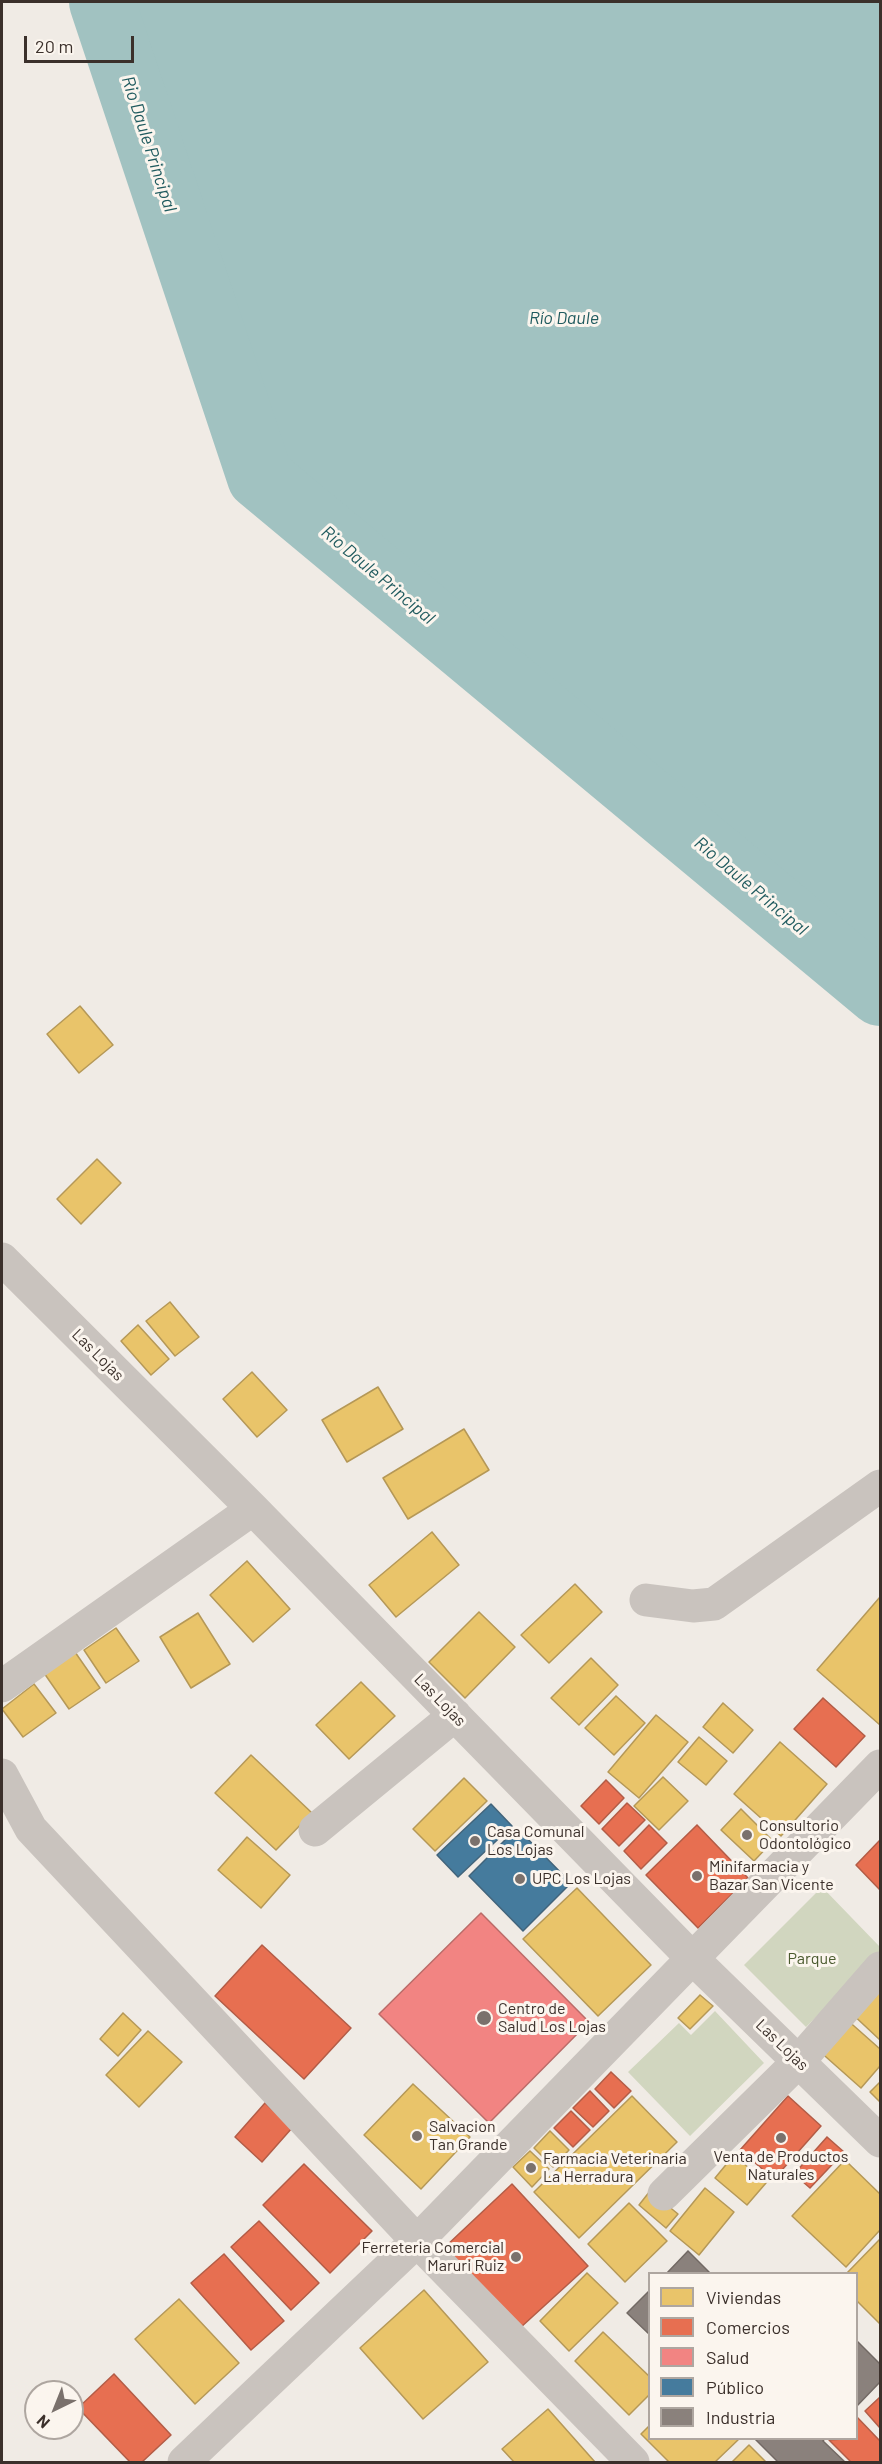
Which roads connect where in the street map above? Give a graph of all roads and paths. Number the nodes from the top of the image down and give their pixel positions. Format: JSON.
{"nodes":[{"id":1,"x":2,"y":1258,"type":"edge"},
{"id":2,"x":880,"y":1486,"type":"edge"},
{"id":3,"x":252,"y":1509,"type":"junction"},
{"id":4,"x":646,"y":1600,"type":"dead end"},
{"id":5,"x":2,"y":1686,"type":"edge"},
{"id":6,"x":455,"y":1715,"type":"junction"},
{"id":7,"x":880,"y":1766,"type":"edge"},
{"id":8,"x":2,"y":1775,"type":"edge"},
{"id":9,"x":315,"y":1830,"type":"dead end"},
{"id":10,"x":693,"y":1959,"type":"junction"},
{"id":11,"x":880,"y":1968,"type":"edge"},
{"id":12,"x":799,"y":2061,"type":"junction"},
{"id":13,"x":880,"y":2140,"type":"edge"},
{"id":14,"x":664,"y":2194,"type":"dead end"},
{"id":15,"x":417,"y":2241,"type":"junction"},
{"id":16,"x":184,"y":2463,"type":"edge"},
{"id":17,"x":633,"y":2463,"type":"edge"}],
"edges":[{"from":1,"to":3,"type":"street","name":"Las Lojas"},
{"from":2,"to":4,"type":"street"},
{"from":3,"to":5,"type":"street"},
{"from":3,"to":6,"type":"street","name":"Las Lojas"},
{"from":6,"to":9,"type":"street"},
{"from":6,"to":10,"type":"street","name":"Las Lojas"},
{"from":7,"to":10,"type":"street"},
{"from":8,"to":15,"type":"street"},
{"from":10,"to":12,"type":"street","name":"Las Lojas"},
{"from":10,"to":15,"type":"street"},
{"from":11,"to":12,"type":"street"},
{"from":12,"to":13,"type":"street","name":"Las Lojas"},
{"from":12,"to":14,"type":"street"},
{"from":15,"to":16,"type":"street"},
{"from":15,"to":17,"type":"street"}]}
